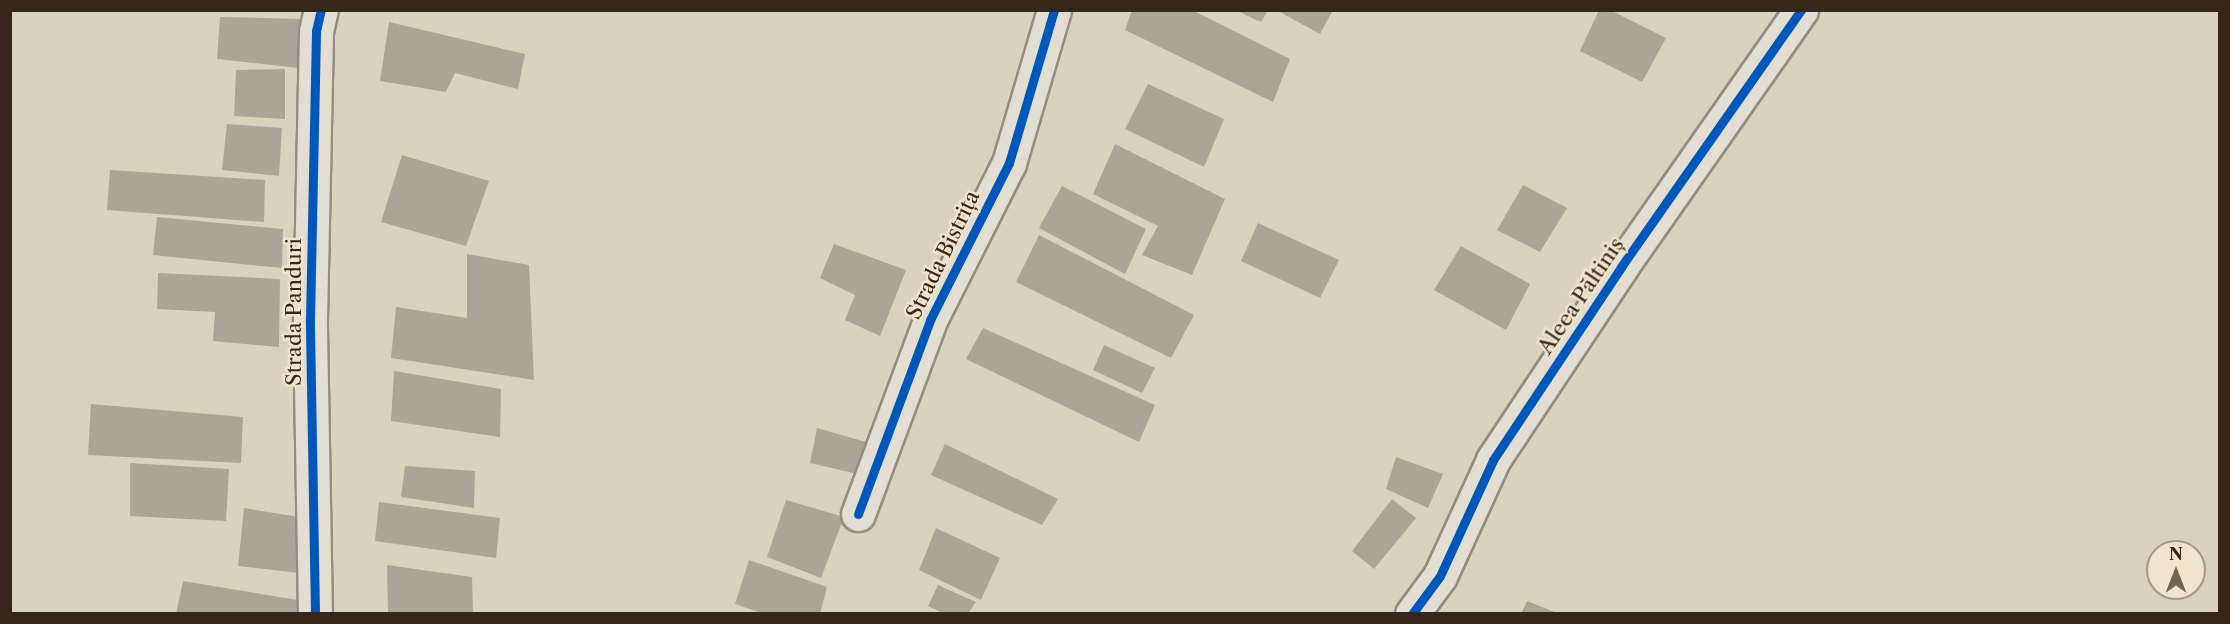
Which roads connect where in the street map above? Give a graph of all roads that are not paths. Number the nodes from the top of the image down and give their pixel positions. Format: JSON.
{"nodes":[{"id":1,"x":321,"y":10,"type":"edge"},
{"id":2,"x":1054,"y":10,"type":"edge"},
{"id":3,"x":1801,"y":10,"type":"edge"},
{"id":4,"x":858,"y":514,"type":"dead end"},
{"id":5,"x":315,"y":614,"type":"edge"},
{"id":6,"x":1412,"y":614,"type":"edge"}],
"edges":[{"from":1,"to":5,"type":"street","name":"Strada Panduri"},
{"from":2,"to":4,"type":"street","name":"Strada Bistrița"},
{"from":3,"to":6,"type":"street","name":"Aleea Păltiniș"}]}
